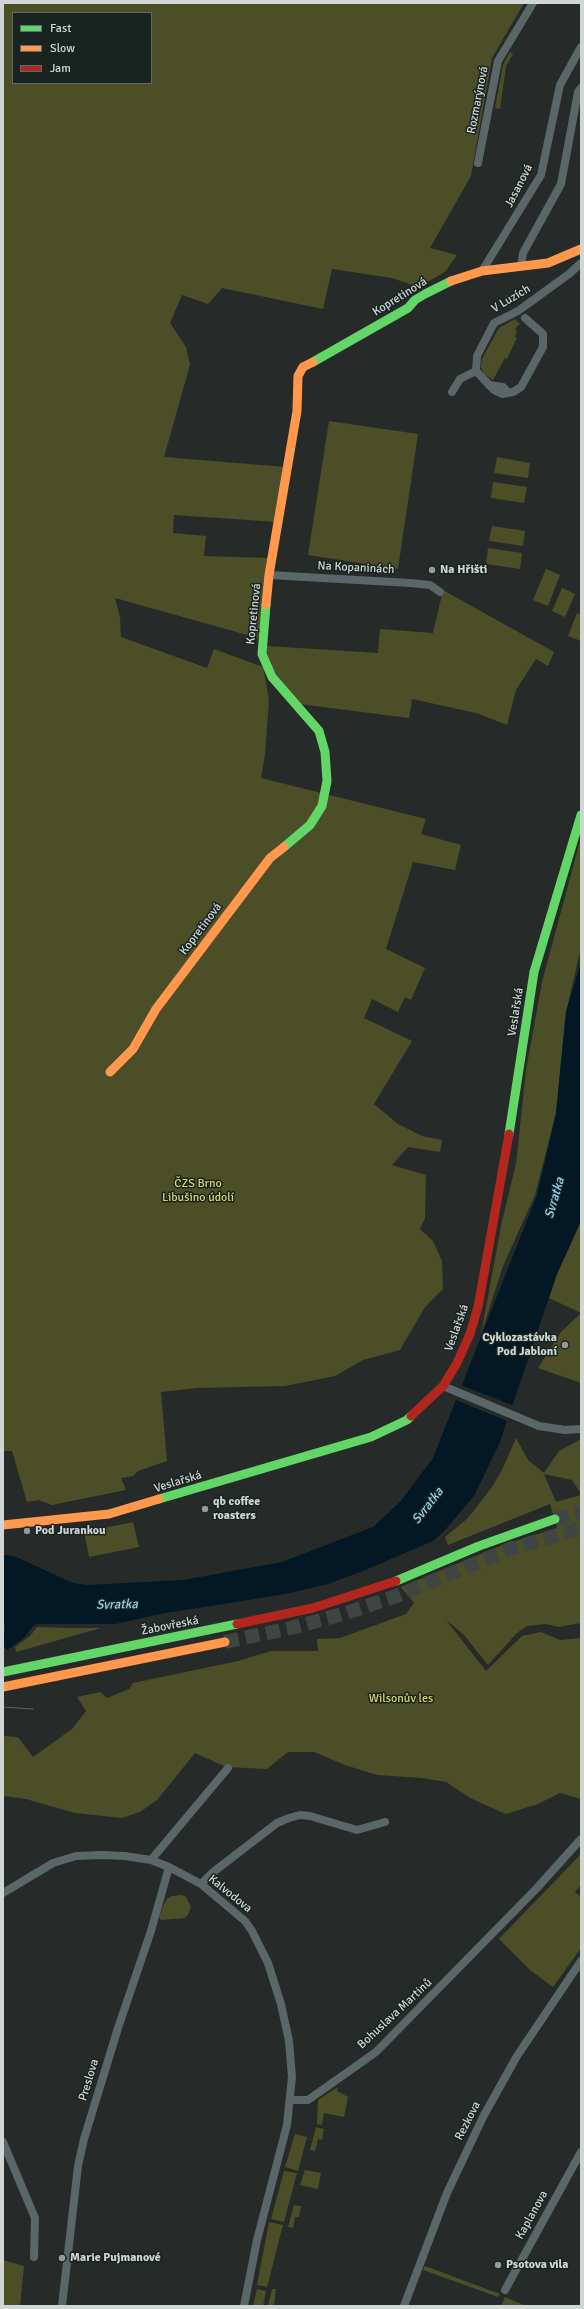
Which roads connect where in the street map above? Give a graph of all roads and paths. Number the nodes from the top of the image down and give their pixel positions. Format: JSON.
{"nodes":[{"id":1,"x":533,"y":3,"type":"edge"},
{"id":2,"x":581,"y":47,"type":"edge"},
{"id":3,"x":581,"y":88,"type":"edge"},
{"id":4,"x":478,"y":163,"type":"dead end"},
{"id":5,"x":581,"y":249,"type":"edge"},
{"id":6,"x":581,"y":263,"type":"edge"},
{"id":7,"x":521,"y":266,"type":"junction"},
{"id":8,"x":482,"y":270,"type":"junction"},
{"id":9,"x":525,"y":318,"type":"dead end"},
{"id":10,"x":476,"y":371,"type":"junction"},
{"id":11,"x":452,"y":392,"type":"dead end"},
{"id":12,"x":269,"y":575,"type":"junction"},
{"id":13,"x":440,"y":592,"type":"dead end"},
{"id":14,"x":581,"y":815,"type":"edge"},
{"id":15,"x":110,"y":1072,"type":"dead end"},
{"id":16,"x":443,"y":1386,"type":"junction"},
{"id":17,"x":581,"y":1429,"type":"edge"},
{"id":18,"x":555,"y":1520,"type":"tunnel mouth"},
{"id":19,"x":3,"y":1525,"type":"edge"},
{"id":20,"x":224,"y":1642,"type":"tunnel mouth"},
{"id":21,"x":3,"y":1672,"type":"edge"},
{"id":22,"x":3,"y":1687,"type":"edge"},
{"id":23,"x":228,"y":1768,"type":"dead end"},
{"id":24,"x":385,"y":1822,"type":"dead end"},
{"id":25,"x":581,"y":1839,"type":"edge"},
{"id":26,"x":150,"y":1860,"type":"junction"},
{"id":27,"x":169,"y":1867,"type":"junction"},
{"id":28,"x":201,"y":1884,"type":"junction"},
{"id":29,"x":3,"y":1893,"type":"edge"},
{"id":30,"x":581,"y":1961,"type":"edge"},
{"id":31,"x":291,"y":2100,"type":"junction"},
{"id":32,"x":3,"y":2142,"type":"edge"},
{"id":33,"x":581,"y":2152,"type":"edge"},
{"id":34,"x":34,"y":2257,"type":"dead end"},
{"id":35,"x":505,"y":2290,"type":"dead end"},
{"id":36,"x":62,"y":2306,"type":"edge"},
{"id":37,"x":244,"y":2306,"type":"edge"},
{"id":38,"x":404,"y":2306,"type":"edge"}],
"edges":[{"from":1,"to":4,"type":"street","name":"Rozmarýnová"},
{"from":2,"to":8,"type":"street","name":"Jasanová"},
{"from":3,"to":7,"type":"street"},
{"from":5,"to":7,"type":"main road"},
{"from":6,"to":10,"type":"street","name":"V Luzích"},
{"from":7,"to":8,"type":"main road"},
{"from":8,"to":12,"type":"main road","name":"Kopretinová"},
{"from":9,"to":10,"type":"street","name":"V Luzích"},
{"from":10,"to":11,"type":"street"},
{"from":12,"to":13,"type":"street","name":"Na Kopaninách"},
{"from":12,"to":15,"type":"main road","name":"Kopretinová"},
{"from":14,"to":16,"type":"main road","name":"Veslařská"},
{"from":16,"to":17,"type":"street"},
{"from":16,"to":19,"type":"main road","name":"Veslařská"},
{"from":18,"to":21,"type":"main road","name":"Žabovřeská"},
{"from":20,"to":22,"type":"main road"},
{"from":23,"to":26,"type":"street"},
{"from":24,"to":28,"type":"street"},
{"from":25,"to":31,"type":"street","name":"Bohuslava Martinů"},
{"from":26,"to":27,"type":"street","name":"Kalvodova"},
{"from":26,"to":29,"type":"street","name":"Kalvodova"},
{"from":27,"to":28,"type":"street","name":"Kalvodova"},
{"from":27,"to":36,"type":"street","name":"Preslova"},
{"from":28,"to":31,"type":"street","name":"Kalvodova"},
{"from":30,"to":38,"type":"street","name":"Rezkova"},
{"from":31,"to":37,"type":"street"},
{"from":32,"to":34,"type":"street"},
{"from":33,"to":35,"type":"street","name":"Kaplanova"}]}
